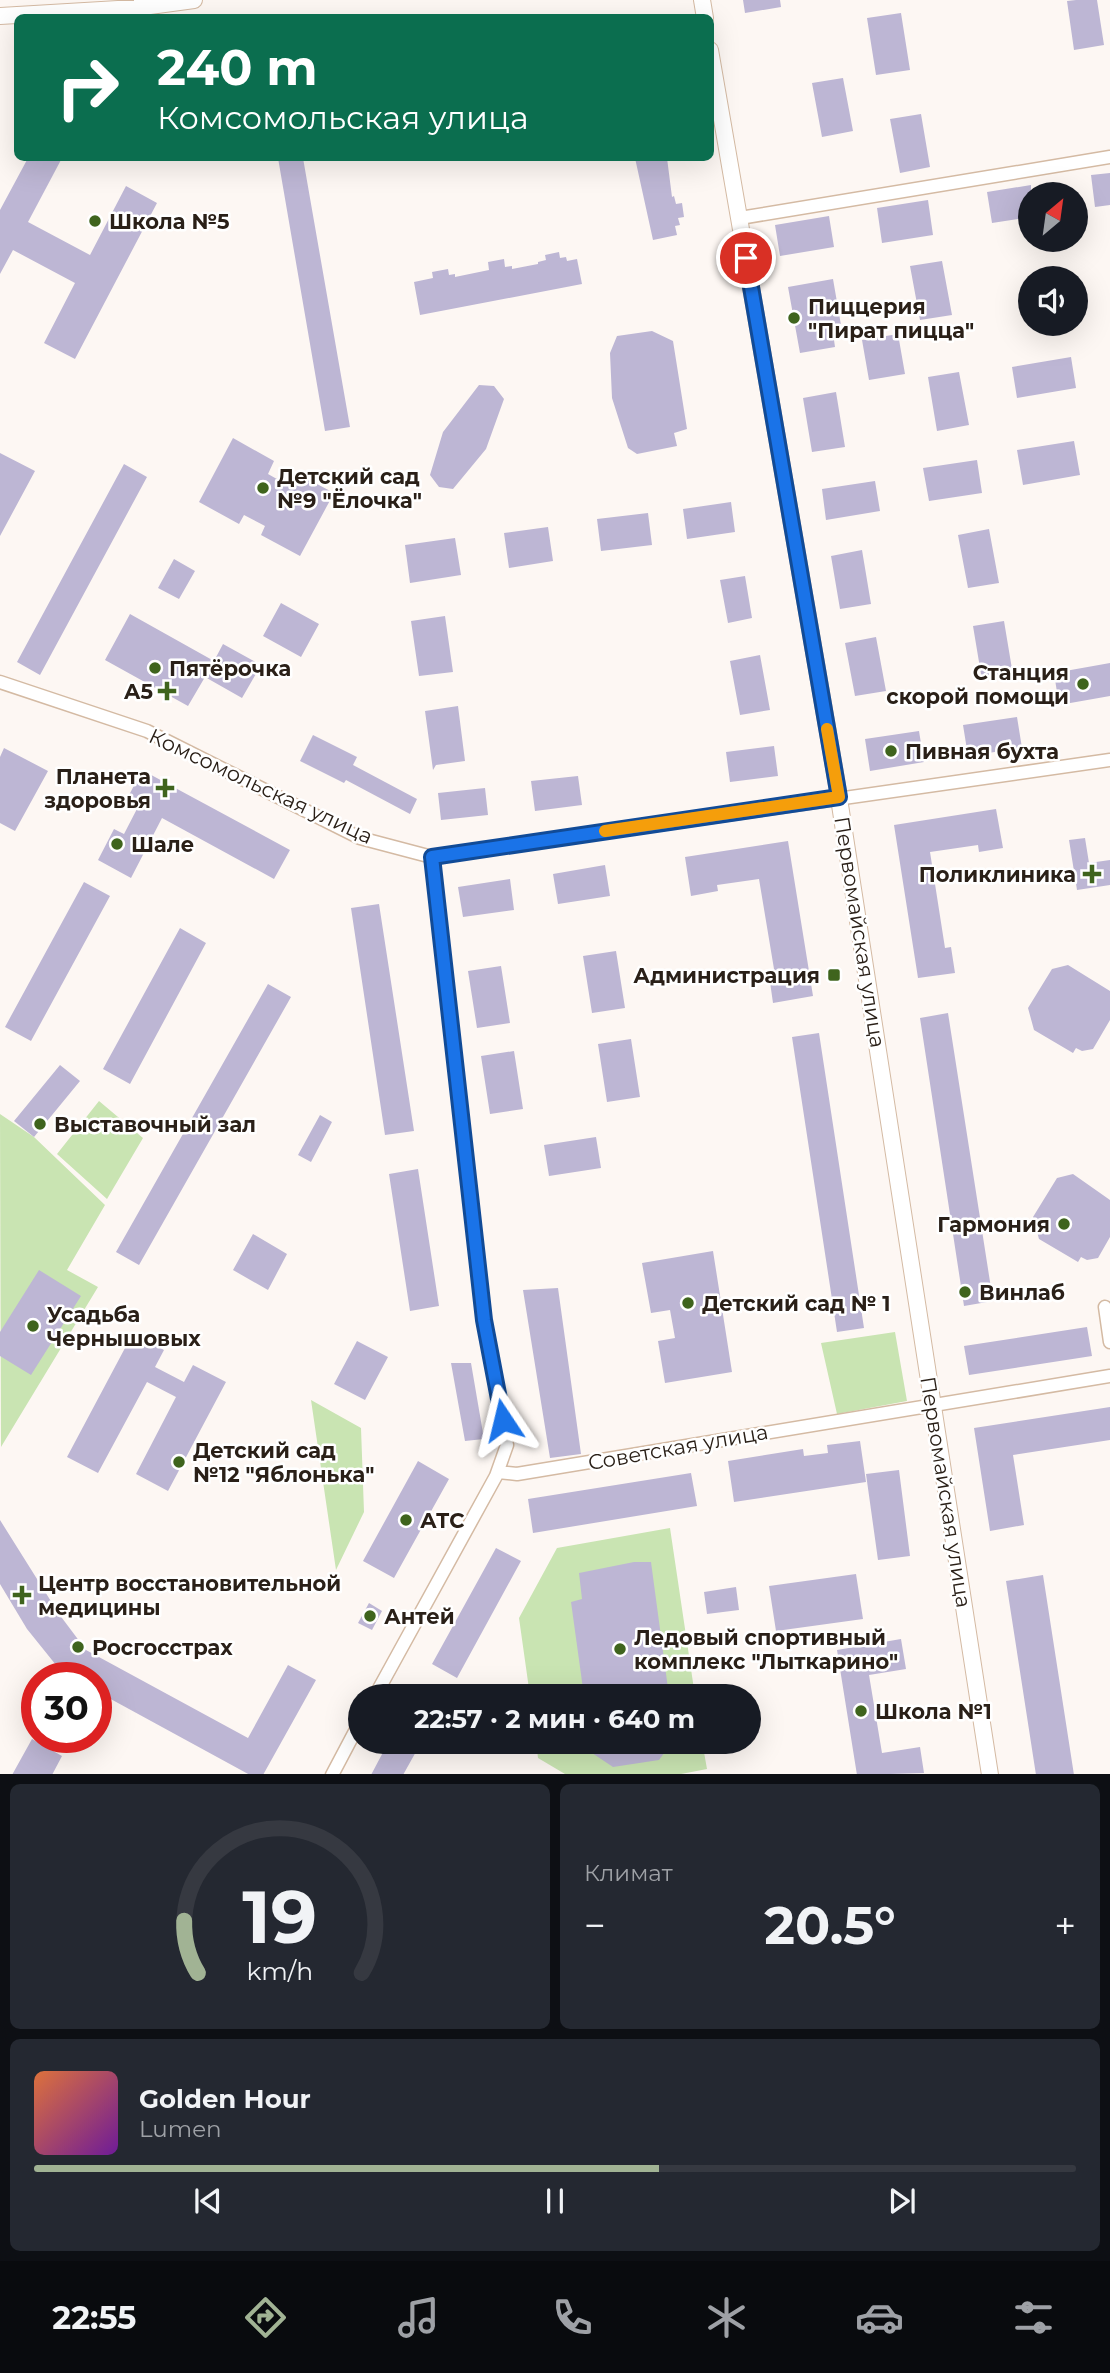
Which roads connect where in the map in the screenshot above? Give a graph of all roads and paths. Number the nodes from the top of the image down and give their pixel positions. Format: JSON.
{"nodes":[{"id":1,"x":194,"y":0,"type":"edge"},
{"id":2,"x":34,"y":14,"type":"edge"},
{"id":3,"x":714,"y":72,"type":"edge"},
{"id":4,"x":1110,"y":157,"type":"edge"},
{"id":5,"x":740,"y":218,"type":"junction"},
{"id":6,"x":0,"y":682,"type":"edge"},
{"id":7,"x":1110,"y":760,"type":"edge"},
{"id":8,"x":839,"y":797,"type":"junction"},
{"id":9,"x":432,"y":857,"type":"junction"},
{"id":10,"x":1105,"y":1307,"type":"dead end"},
{"id":11,"x":1110,"y":1342,"type":"edge"},
{"id":12,"x":1110,"y":1376,"type":"edge"},
{"id":13,"x":932,"y":1404,"type":"junction"},
{"id":14,"x":498,"y":1472,"type":"junction"},
{"id":15,"x":382,"y":1684,"type":"edge"},
{"id":16,"x":348,"y":1744,"type":"edge"},
{"id":17,"x":332,"y":1774,"type":"edge"},
{"id":18,"x":990,"y":1774,"type":"edge"}],
"edges":[{"from":1,"to":2,"type":"street"},
{"from":3,"to":5,"type":"street","name":"Первомайская улица"},
{"from":4,"to":5,"type":"street"},
{"from":5,"to":8,"type":"street","name":"Первомайская улица"},
{"from":6,"to":9,"type":"street","name":"Комсомольская улица"},
{"from":7,"to":8,"type":"street","name":"Комсомольская улица"},
{"from":8,"to":9,"type":"street","name":"Комсомольская улица"},
{"from":8,"to":13,"type":"street","name":"Первомайская улица"},
{"from":9,"to":14,"type":"street"},
{"from":10,"to":11,"type":"street"},
{"from":12,"to":13,"type":"street","name":"Советская улица"},
{"from":13,"to":14,"type":"street","name":"Советская улица"},
{"from":13,"to":18,"type":"street","name":"Первомайская улица"},
{"from":14,"to":15,"type":"street"},
{"from":16,"to":17,"type":"street"}]}
